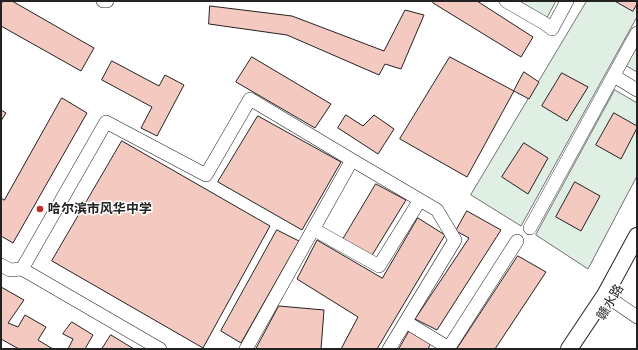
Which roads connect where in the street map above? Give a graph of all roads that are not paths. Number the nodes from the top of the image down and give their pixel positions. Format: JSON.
{"nodes":[{"id":1,"x":103,"y":1,"type":"edge"},
{"id":2,"x":107,"y":1,"type":"edge"},
{"id":3,"x":506,"y":1,"type":"edge"},
{"id":4,"x":567,"y":1,"type":"edge"},
{"id":5,"x":637,"y":33,"type":"edge"},
{"id":6,"x":614,"y":76,"type":"junction"},
{"id":7,"x":637,"y":90,"type":"edge"},
{"id":8,"x":352,"y":160,"type":"junction"},
{"id":9,"x":420,"y":200,"type":"junction"},
{"id":10,"x":530,"y":228,"type":"dead end"},
{"id":11,"x":313,"y":229,"type":"junction"},
{"id":12,"x":637,"y":236,"type":"edge"},
{"id":13,"x":517,"y":241,"type":"dead end"},
{"id":14,"x":637,"y":254,"type":"edge"},
{"id":15,"x":1,"y":265,"type":"edge"},
{"id":16,"x":22,"y":269,"type":"junction"},
{"id":17,"x":609,"y":297,"type":"junction"},
{"id":18,"x":637,"y":317,"type":"edge"},
{"id":19,"x":406,"y":322,"type":"junction"},
{"id":20,"x":448,"y":348,"type":"edge"},
{"id":21,"x":160,"y":349,"type":"edge"},
{"id":22,"x":246,"y":349,"type":"edge"},
{"id":23,"x":389,"y":349,"type":"edge"},
{"id":24,"x":569,"y":349,"type":"edge"},
{"id":25,"x":580,"y":349,"type":"edge"}],
"edges":[{"from":1,"to":2,"type":"street"},
{"from":3,"to":4,"type":"street"},
{"from":5,"to":6,"type":"street"},
{"from":6,"to":7,"type":"street"},
{"from":6,"to":10,"type":"street"},
{"from":8,"to":9,"type":"street"},
{"from":8,"to":11,"type":"street"},
{"from":8,"to":16,"type":"street"},
{"from":9,"to":11,"type":"street"},
{"from":9,"to":19,"type":"street"},
{"from":11,"to":22,"type":"street"},
{"from":12,"to":17,"type":"main road"},
{"from":13,"to":20,"type":"street"},
{"from":14,"to":17,"type":"main road","name":"赣水路"},
{"from":15,"to":16,"type":"street"},
{"from":16,"to":21,"type":"street"},
{"from":17,"to":18,"type":"street"},
{"from":17,"to":24,"type":"main road"},
{"from":17,"to":25,"type":"main road","name":"赣水路"},
{"from":19,"to":20,"type":"street"},
{"from":19,"to":23,"type":"street"}]}
